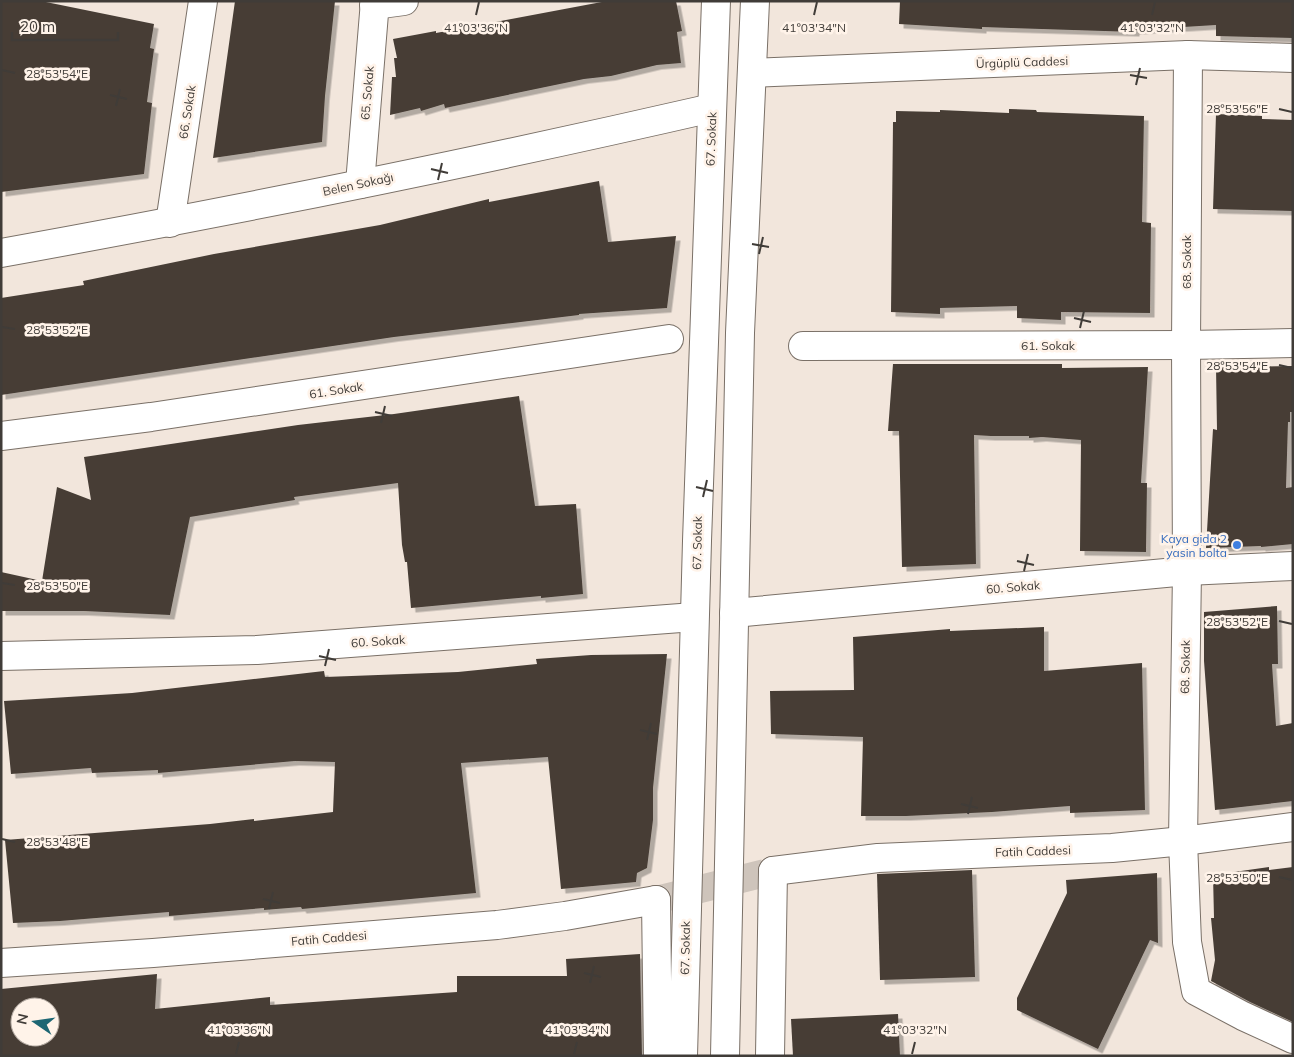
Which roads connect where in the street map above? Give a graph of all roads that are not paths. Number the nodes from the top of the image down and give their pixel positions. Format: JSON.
{"nodes":[{"id":1,"x":203,"y":1,"type":"edge"},
{"id":2,"x":404,"y":1,"type":"edge"},
{"id":3,"x":716,"y":1,"type":"edge"},
{"id":4,"x":755,"y":1,"type":"edge"},
{"id":5,"x":375,"y":3,"type":"edge"},
{"id":6,"x":1188,"y":55,"type":"junction"},
{"id":7,"x":1293,"y":58,"type":"edge"},
{"id":8,"x":752,"y":73,"type":"junction"},
{"id":9,"x":712,"y":108,"type":"junction"},
{"id":10,"x":360,"y":184,"type":"junction"},
{"id":11,"x":170,"y":223,"type":"junction"},
{"id":12,"x":1,"y":253,"type":"edge"},
{"id":13,"x":669,"y":339,"type":"dead end"},
{"id":14,"x":1293,"y":343,"type":"edge"},
{"id":15,"x":1186,"y":345,"type":"junction"},
{"id":16,"x":802,"y":346,"type":"dead end"},
{"id":17,"x":1,"y":436,"type":"edge"},
{"id":18,"x":1293,"y":566,"type":"edge"},
{"id":19,"x":1186,"y":571,"type":"junction"},
{"id":20,"x":734,"y":613,"type":"junction"},
{"id":21,"x":694,"y":618,"type":"junction"},
{"id":22,"x":1,"y":656,"type":"edge"},
{"id":23,"x":1293,"y":828,"type":"edge"},
{"id":24,"x":1183,"y":842,"type":"junction"},
{"id":25,"x":1,"y":963,"type":"edge"},
{"id":26,"x":1293,"y":1038,"type":"edge"},
{"id":27,"x":658,"y":1056,"type":"edge"},
{"id":28,"x":683,"y":1056,"type":"edge"},
{"id":29,"x":725,"y":1056,"type":"edge"},
{"id":30,"x":770,"y":1056,"type":"edge"}],
"edges":[{"from":1,"to":11,"type":"street","name":"66. Sokak"},
{"from":2,"to":5,"type":"street"},
{"from":3,"to":9,"type":"street","name":"67. Sokak"},
{"from":4,"to":8,"type":"street"},
{"from":5,"to":10,"type":"street","name":"65. Sokak"},
{"from":6,"to":7,"type":"street","name":"Ürgüplü Caddesi"},
{"from":6,"to":8,"type":"street","name":"Ürgüplü Caddesi"},
{"from":6,"to":15,"type":"street","name":"68. Sokak"},
{"from":8,"to":20,"type":"street"},
{"from":9,"to":10,"type":"street","name":"Belen Sokağı"},
{"from":9,"to":21,"type":"street","name":"67. Sokak"},
{"from":10,"to":11,"type":"street","name":"Belen Sokağı"},
{"from":11,"to":12,"type":"street","name":"Belen Sokağı"},
{"from":13,"to":17,"type":"street","name":"61. Sokak"},
{"from":14,"to":15,"type":"street","name":"61. Sokak"},
{"from":15,"to":16,"type":"street","name":"61. Sokak"},
{"from":15,"to":19,"type":"street","name":"68. Sokak"},
{"from":18,"to":19,"type":"street","name":"60. Sokak"},
{"from":19,"to":20,"type":"street","name":"60. Sokak"},
{"from":19,"to":24,"type":"street","name":"68. Sokak"},
{"from":20,"to":21,"type":"street","name":"60. Sokak"},
{"from":20,"to":29,"type":"street"},
{"from":21,"to":22,"type":"street","name":"60. Sokak"},
{"from":21,"to":28,"type":"street","name":"67. Sokak"},
{"from":23,"to":24,"type":"street","name":"Fatih Caddesi"},
{"from":24,"to":26,"type":"street","name":"68. Sokak"},
{"from":24,"to":30,"type":"street","name":"Fatih Caddesi"},
{"from":25,"to":27,"type":"street","name":"Fatih Caddesi"}]}
